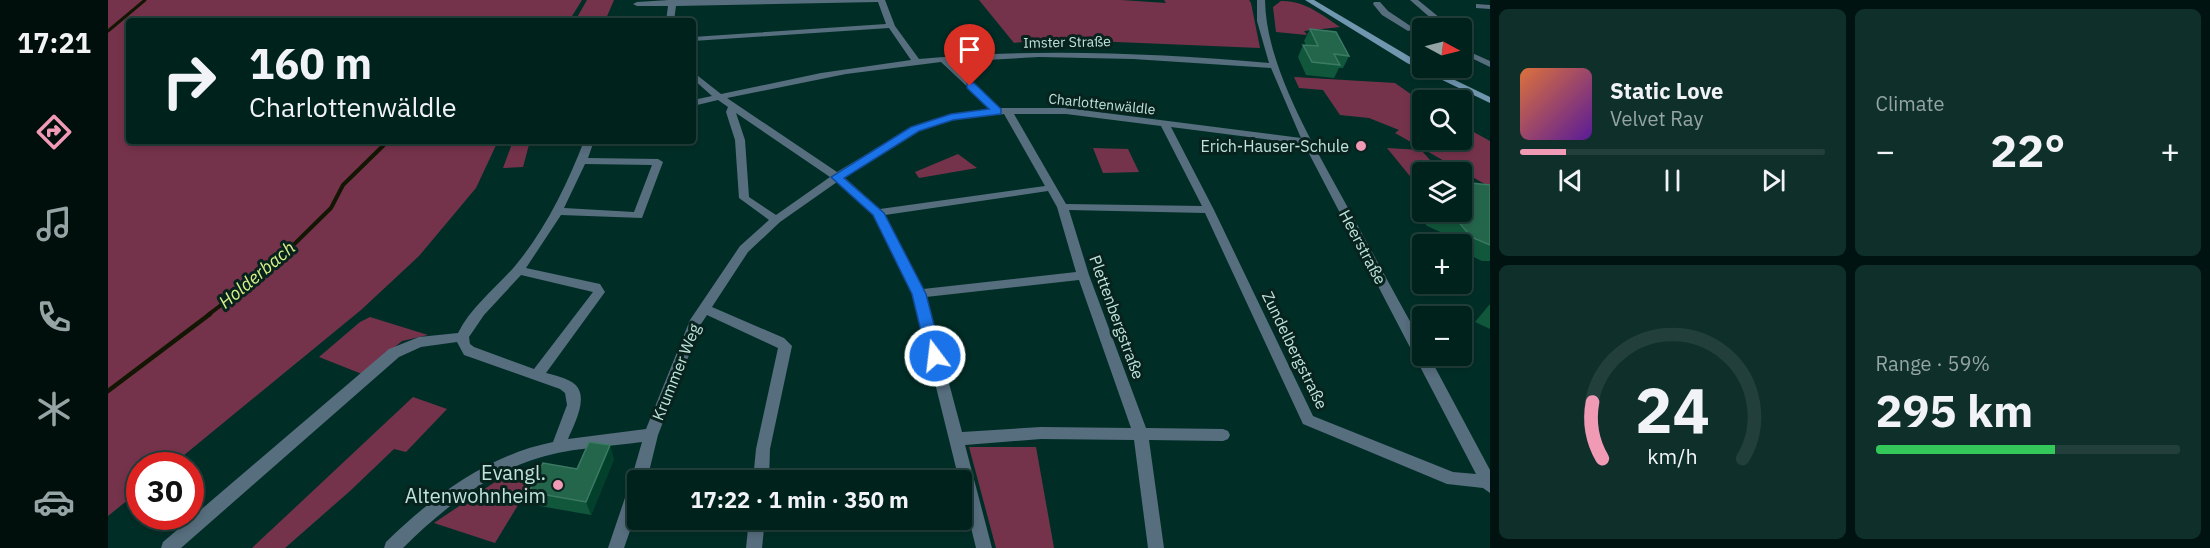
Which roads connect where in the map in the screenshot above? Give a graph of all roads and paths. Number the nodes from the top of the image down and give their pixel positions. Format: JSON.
{"nodes":[{"id":1,"x":881,"y":0,"type":"edge"},
{"id":2,"x":1261,"y":0,"type":"edge"},
{"id":3,"x":1310,"y":0,"type":"edge"},
{"id":4,"x":1414,"y":0,"type":"edge"},
{"id":5,"x":672,"y":2,"type":"edge"},
{"id":6,"x":637,"y":4,"type":"dead end"},
{"id":7,"x":1377,"y":4,"type":"dead end"},
{"id":8,"x":1479,"y":6,"type":"dead end"},
{"id":9,"x":1490,"y":7,"type":"edge"},
{"id":10,"x":670,"y":18,"type":"edge"},
{"id":11,"x":1435,"y":18,"type":"edge"},
{"id":12,"x":891,"y":26,"type":"junction"},
{"id":13,"x":1412,"y":28,"type":"edge"},
{"id":14,"x":696,"y":39,"type":"edge"},
{"id":15,"x":1472,"y":55,"type":"edge"},
{"id":16,"x":943,"y":60,"type":"junction"},
{"id":17,"x":917,"y":62,"type":"junction"},
{"id":18,"x":1490,"y":64,"type":"edge"},
{"id":19,"x":1274,"y":66,"type":"junction"},
{"id":20,"x":696,"y":78,"type":"edge"},
{"id":21,"x":719,"y":97,"type":"junction"},
{"id":22,"x":1490,"y":100,"type":"edge"},
{"id":23,"x":696,"y":102,"type":"edge"},
{"id":24,"x":733,"y":107,"type":"junction"},
{"id":25,"x":1003,"y":111,"type":"junction"},
{"id":26,"x":1166,"y":124,"type":"junction"},
{"id":27,"x":1308,"y":142,"type":"junction"},
{"id":28,"x":588,"y":144,"type":"edge"},
{"id":29,"x":582,"y":161,"type":"junction"},
{"id":30,"x":837,"y":177,"type":"junction"},
{"id":31,"x":1050,"y":188,"type":"junction"},
{"id":32,"x":1062,"y":207,"type":"junction"},
{"id":33,"x":1209,"y":210,"type":"junction"},
{"id":34,"x":558,"y":212,"type":"junction"},
{"id":35,"x":878,"y":213,"type":"junction"},
{"id":36,"x":776,"y":220,"type":"junction"},
{"id":37,"x":518,"y":270,"type":"junction"},
{"id":38,"x":1083,"y":275,"type":"junction"},
{"id":39,"x":919,"y":294,"type":"junction"},
{"id":40,"x":704,"y":309,"type":"junction"},
{"id":41,"x":462,"y":337,"type":"junction"},
{"id":42,"x":537,"y":375,"type":"junction"},
{"id":43,"x":1141,"y":434,"type":"junction"},
{"id":44,"x":651,"y":435,"type":"junction"},
{"id":45,"x":1223,"y":435,"type":"dead end"},
{"id":46,"x":956,"y":439,"type":"junction"},
{"id":47,"x":558,"y":447,"type":"junction"},
{"id":48,"x":641,"y":470,"type":"edge"},
{"id":49,"x":762,"y":470,"type":"edge"},
{"id":50,"x":1489,"y":484,"type":"edge"},
{"id":51,"x":627,"y":515,"type":"edge"},
{"id":52,"x":756,"y":530,"type":"edge"},
{"id":53,"x":169,"y":548,"type":"edge"},
{"id":54,"x":392,"y":548,"type":"edge"},
{"id":55,"x":616,"y":548,"type":"edge"},
{"id":56,"x":754,"y":548,"type":"edge"},
{"id":57,"x":984,"y":548,"type":"edge"},
{"id":58,"x":1156,"y":548,"type":"edge"}],
"edges":[{"from":1,"to":5,"type":"street"},
{"from":1,"to":12,"type":"street"},
{"from":2,"to":19,"type":"street","name":"Heerstraße"},
{"from":3,"to":22,"type":"main road"},
{"from":4,"to":11,"type":"street"},
{"from":5,"to":6,"type":"street"},
{"from":5,"to":10,"type":"street"},
{"from":7,"to":13,"type":"street"},
{"from":8,"to":9,"type":"street"},
{"from":12,"to":14,"type":"street"},
{"from":12,"to":17,"type":"street"},
{"from":15,"to":18,"type":"street"},
{"from":16,"to":17,"type":"street","name":"Imster Straße"},
{"from":16,"to":19,"type":"street","name":"Imster Straße"},
{"from":16,"to":25,"type":"street","name":"Plettenbergstraße"},
{"from":17,"to":21,"type":"street","name":"Imster Straße"},
{"from":19,"to":27,"type":"street","name":"Heerstraße"},
{"from":20,"to":21,"type":"street"},
{"from":21,"to":23,"type":"street","name":"Imster Straße"},
{"from":21,"to":24,"type":"street"},
{"from":24,"to":30,"type":"street"},
{"from":24,"to":36,"type":"street"},
{"from":25,"to":26,"type":"street","name":"Charlottenwäldle"},
{"from":25,"to":30,"type":"street","name":"Charlottenwäldle"},
{"from":25,"to":31,"type":"street","name":"Plettenbergstraße"},
{"from":26,"to":27,"type":"street","name":"Charlottenwäldle"},
{"from":26,"to":33,"type":"street","name":"Zundelbergstraße"},
{"from":27,"to":50,"type":"street","name":"Heerstraße"},
{"from":28,"to":29,"type":"street"},
{"from":29,"to":34,"type":"street"},
{"from":29,"to":34,"type":"street"},
{"from":30,"to":35,"type":"street"},
{"from":30,"to":36,"type":"street","name":"Krummer Weg"},
{"from":31,"to":32,"type":"street","name":"Plettenbergstraße"},
{"from":31,"to":35,"type":"street"},
{"from":32,"to":33,"type":"street"},
{"from":32,"to":38,"type":"street","name":"Plettenbergstraße"},
{"from":33,"to":50,"type":"street","name":"Zundelbergstraße"},
{"from":34,"to":37,"type":"street"},
{"from":35,"to":39,"type":"street"},
{"from":36,"to":40,"type":"street","name":"Krummer Weg"},
{"from":37,"to":41,"type":"street"},
{"from":37,"to":42,"type":"street"},
{"from":38,"to":39,"type":"street"},
{"from":38,"to":43,"type":"street","name":"Plettenbergstraße"},
{"from":39,"to":46,"type":"street"},
{"from":40,"to":44,"type":"street","name":"Krummer Weg"},
{"from":40,"to":49,"type":"street"},
{"from":41,"to":42,"type":"street"},
{"from":41,"to":53,"type":"street"},
{"from":42,"to":47,"type":"street"},
{"from":43,"to":45,"type":"street"},
{"from":43,"to":46,"type":"street"},
{"from":43,"to":58,"type":"street","name":"Plettenbergstraße"},
{"from":44,"to":47,"type":"street"},
{"from":44,"to":48,"type":"street","name":"Krummer Weg"},
{"from":46,"to":57,"type":"street"},
{"from":47,"to":54,"type":"street"},
{"from":51,"to":55,"type":"street","name":"Krummer Weg"},
{"from":52,"to":56,"type":"street"}]}
